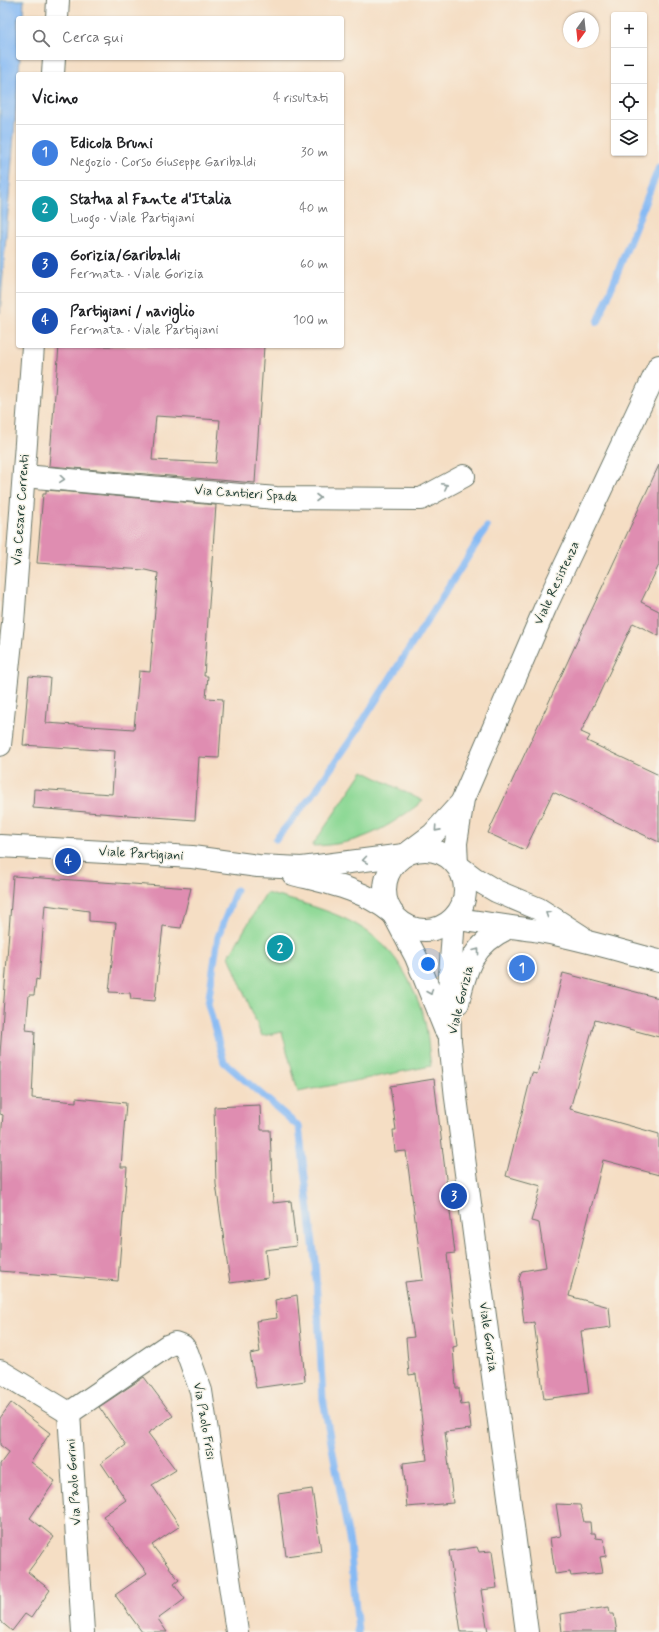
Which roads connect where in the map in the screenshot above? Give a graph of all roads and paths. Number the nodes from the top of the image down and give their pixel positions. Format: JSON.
{"nodes":[{"id":1,"x":58,"y":0,"type":"edge"},
{"id":2,"x":57,"y":16,"type":"edge"},
{"id":3,"x":54,"y":60,"type":"edge"},
{"id":4,"x":53,"y":72,"type":"edge"},
{"id":5,"x":33,"y":348,"type":"edge"},
{"id":6,"x":659,"y":366,"type":"edge"},
{"id":7,"x":24,"y":476,"type":"junction"},
{"id":8,"x":464,"y":476,"type":"dead end"},
{"id":9,"x":0,"y":745,"type":"edge"},
{"id":10,"x":462,"y":802,"type":"junction"},
{"id":11,"x":0,"y":846,"type":"edge"},
{"id":12,"x":406,"y":853,"type":"junction"},
{"id":13,"x":457,"y":865,"type":"junction"},
{"id":14,"x":258,"y":866,"type":"junction"},
{"id":15,"x":394,"y":915,"type":"junction"},
{"id":16,"x":454,"y":918,"type":"junction"},
{"id":17,"x":508,"y":928,"type":"junction"},
{"id":18,"x":592,"y":943,"type":"junction"},
{"id":19,"x":659,"y":961,"type":"edge"},
{"id":20,"x":450,"y":1041,"type":"junction"},
{"id":21,"x":0,"y":1371,"type":"edge"},
{"id":22,"x":69,"y":1413,"type":"junction"},
{"id":23,"x":84,"y":1632,"type":"edge"},
{"id":24,"x":237,"y":1632,"type":"edge"},
{"id":25,"x":527,"y":1632,"type":"edge"}],
"edges":[{"from":1,"to":2,"type":"street"},
{"from":3,"to":4,"type":"street"},
{"from":5,"to":7,"type":"street","name":"Via Cesare Correnti"},
{"from":6,"to":10,"type":"street","name":"Viale Resistenza"},
{"from":7,"to":8,"type":"street","name":"Via Cantieri Spada","one_way":true},
{"from":7,"to":9,"type":"street","name":"Via Cesare Correnti"},
{"from":10,"to":12,"type":"street","name":"Viale Resistenza","one_way":true},
{"from":10,"to":13,"type":"street","name":"Viale Resistenza"},
{"from":11,"to":14,"type":"street","name":"Viale Partigiani"},
{"from":12,"to":13,"type":"street"},
{"from":12,"to":14,"type":"street","name":"Viale Partigiani","one_way":true},
{"from":12,"to":15,"type":"street"},
{"from":13,"to":16,"type":"street"},
{"from":18,"to":13,"type":"street","one_way":true},
{"from":14,"to":15,"type":"street","name":"Viale Partigiani"},
{"from":15,"to":16,"type":"street"},
{"from":15,"to":20,"type":"street","name":"Viale Gorizia","one_way":true},
{"from":16,"to":17,"type":"street"},
{"from":16,"to":20,"type":"street","name":"Viale Gorizia"},
{"from":17,"to":18,"type":"street"},
{"from":20,"to":17,"type":"street","name":"Viale Gorizia","one_way":true},
{"from":18,"to":19,"type":"street"},
{"from":20,"to":25,"type":"street","name":"Viale Gorizia"},
{"from":21,"to":22,"type":"street"},
{"from":22,"to":23,"type":"street","name":"Via Paolo Gorini"},
{"from":22,"to":24,"type":"street","name":"Via Paolo Frisi"}]}
